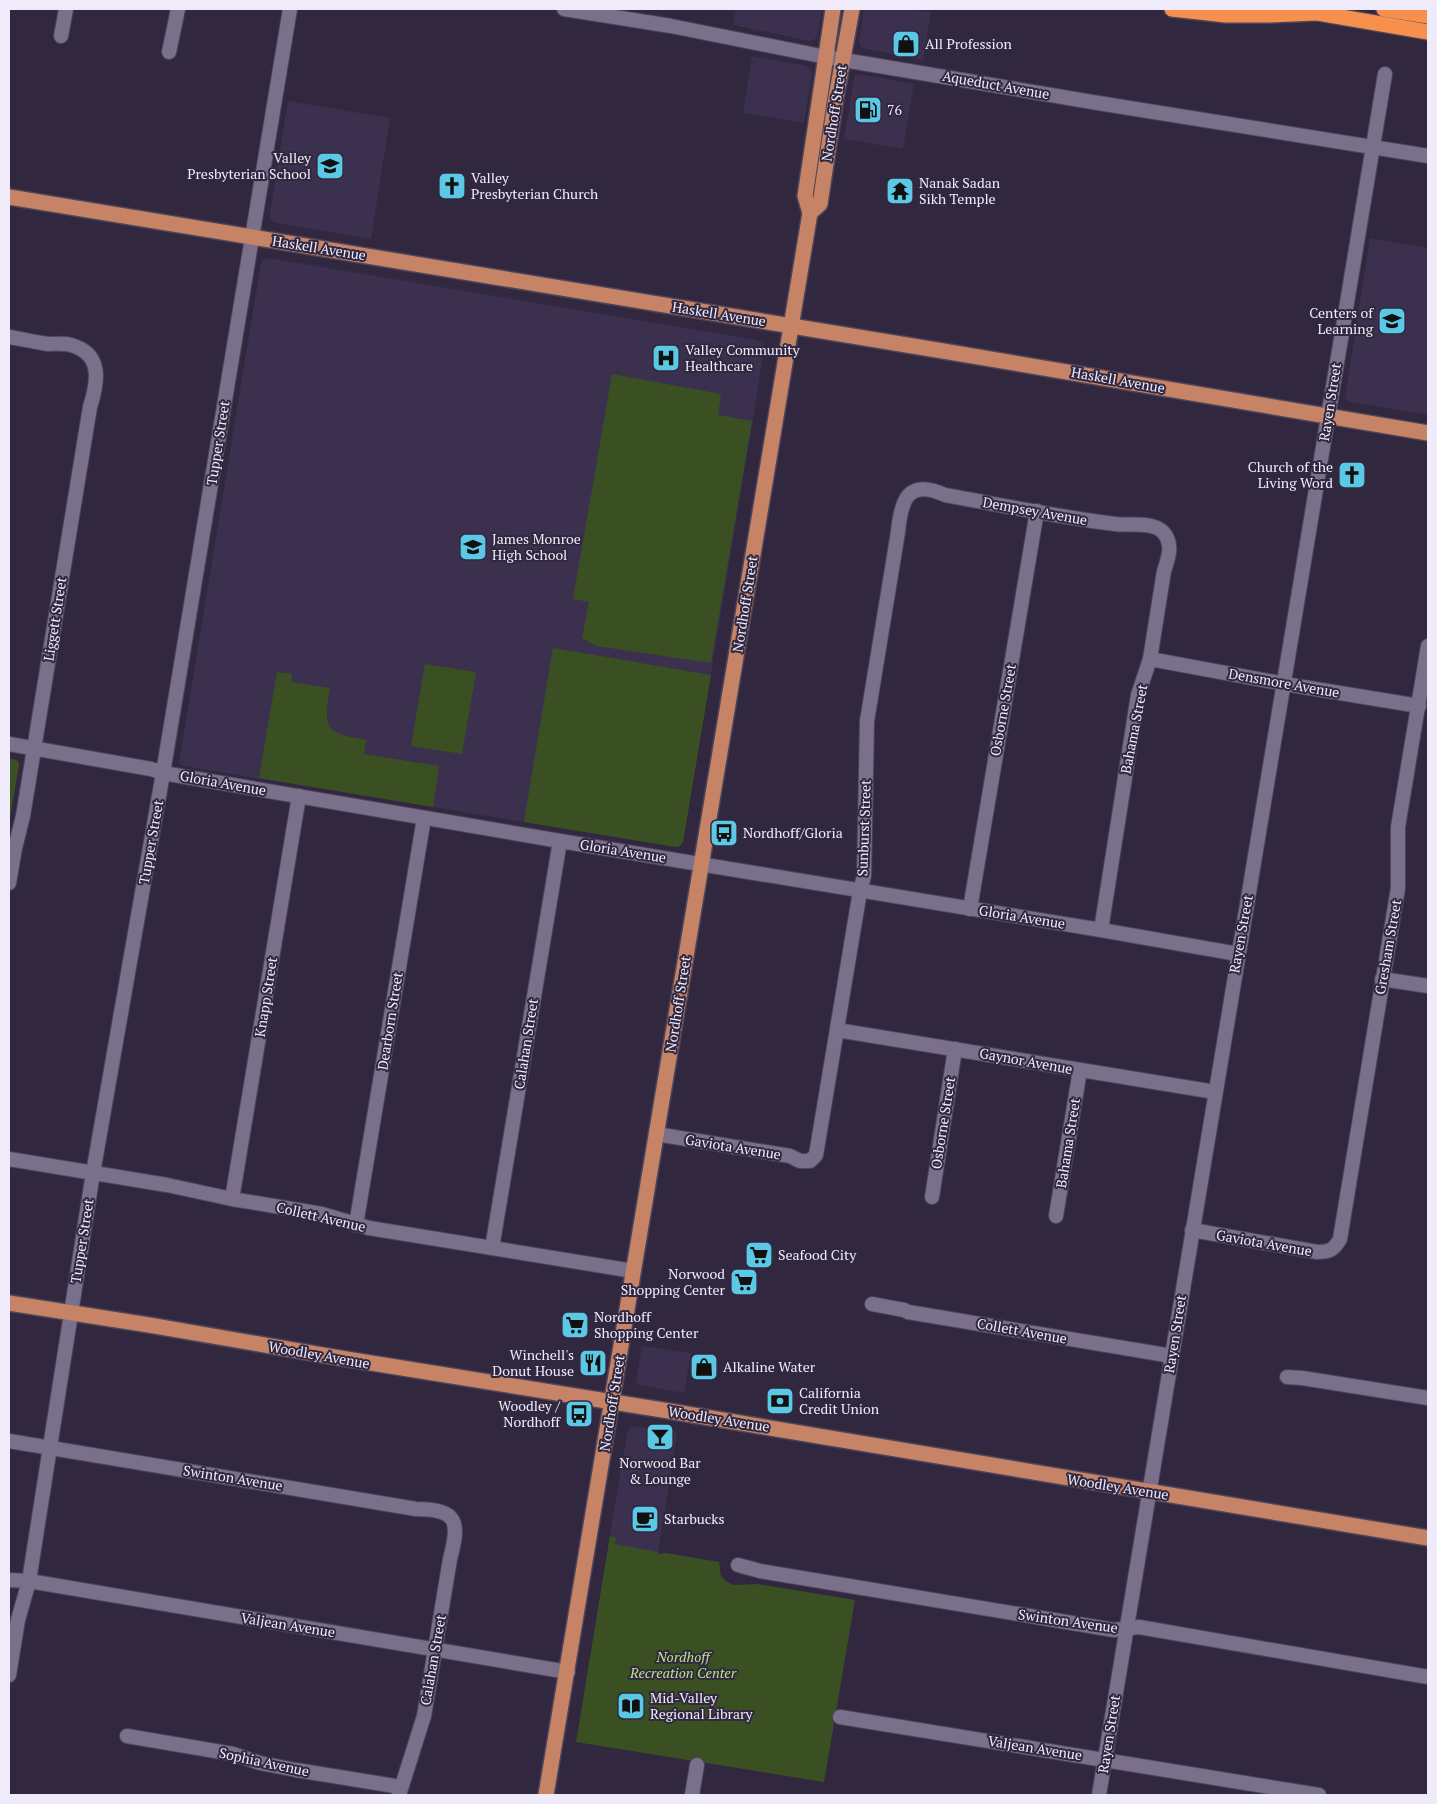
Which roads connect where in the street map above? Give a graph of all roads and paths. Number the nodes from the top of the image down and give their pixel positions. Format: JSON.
{"nodes":[{"id":1,"x":66,"y":9,"type":"edge"},
{"id":2,"x":178,"y":9,"type":"edge"},
{"id":3,"x":290,"y":9,"type":"edge"},
{"id":4,"x":564,"y":9,"type":"edge"},
{"id":5,"x":834,"y":9,"type":"edge"},
{"id":6,"x":852,"y":9,"type":"edge"},
{"id":7,"x":1172,"y":9,"type":"edge"},
{"id":8,"x":1289,"y":9,"type":"edge"},
{"id":9,"x":1348,"y":9,"type":"edge"},
{"id":10,"x":1384,"y":9,"type":"edge"},
{"id":11,"x":1315,"y":13,"type":"junction"},
{"id":12,"x":1428,"y":16,"type":"edge"},
{"id":13,"x":1428,"y":22,"type":"edge"},
{"id":14,"x":1428,"y":32,"type":"edge"},
{"id":15,"x":61,"y":36,"type":"dead end"},
{"id":16,"x":170,"y":52,"type":"dead end"},
{"id":17,"x":826,"y":57,"type":"junction"},
{"id":18,"x":842,"y":60,"type":"junction"},
{"id":19,"x":1385,"y":74,"type":"dead end"},
{"id":20,"x":1372,"y":146,"type":"junction"},
{"id":21,"x":1428,"y":156,"type":"edge"},
{"id":22,"x":9,"y":197,"type":"edge"},
{"id":23,"x":810,"y":212,"type":"junction"},
{"id":24,"x":252,"y":237,"type":"junction"},
{"id":25,"x":790,"y":326,"type":"junction"},
{"id":26,"x":9,"y":337,"type":"edge"},
{"id":27,"x":1327,"y":416,"type":"junction"},
{"id":28,"x":1428,"y":433,"type":"edge"},
{"id":29,"x":909,"y":494,"type":"joint"},
{"id":30,"x":1037,"y":511,"type":"junction"},
{"id":31,"x":1162,"y":531,"type":"joint"},
{"id":32,"x":1428,"y":646,"type":"edge"},
{"id":33,"x":1150,"y":659,"type":"junction"},
{"id":34,"x":1284,"y":684,"type":"junction"},
{"id":35,"x":1419,"y":706,"type":"junction"},
{"id":36,"x":9,"y":744,"type":"edge"},
{"id":37,"x":34,"y":748,"type":"junction"},
{"id":38,"x":163,"y":773,"type":"junction"},
{"id":39,"x":299,"y":796,"type":"junction"},
{"id":40,"x":424,"y":818,"type":"junction"},
{"id":41,"x":560,"y":841,"type":"junction"},
{"id":42,"x":702,"y":864,"type":"junction"},
{"id":43,"x":9,"y":883,"type":"edge"},
{"id":44,"x":860,"y":891,"type":"junction"},
{"id":45,"x":970,"y":909,"type":"junction"},
{"id":46,"x":1101,"y":930,"type":"junction"},
{"id":47,"x":1238,"y":954,"type":"junction"},
{"id":48,"x":1382,"y":979,"type":"junction"},
{"id":49,"x":1428,"y":986,"type":"edge"},
{"id":50,"x":837,"y":1030,"type":"junction"},
{"id":51,"x":956,"y":1049,"type":"junction"},
{"id":52,"x":1080,"y":1070,"type":"junction"},
{"id":53,"x":1215,"y":1092,"type":"junction"},
{"id":54,"x":656,"y":1134,"type":"junction"},
{"id":55,"x":9,"y":1159,"type":"edge"},
{"id":56,"x":810,"y":1161,"type":"joint"},
{"id":57,"x":93,"y":1173,"type":"junction"},
{"id":58,"x":932,"y":1197,"type":"dead end"},
{"id":59,"x":232,"y":1199,"type":"junction"},
{"id":60,"x":1056,"y":1216,"type":"dead end"},
{"id":61,"x":356,"y":1225,"type":"junction"},
{"id":62,"x":1192,"y":1230,"type":"junction"},
{"id":63,"x":1335,"y":1247,"type":"joint"},
{"id":64,"x":492,"y":1248,"type":"junction"},
{"id":65,"x":634,"y":1271,"type":"junction"},
{"id":66,"x":9,"y":1303,"type":"edge"},
{"id":67,"x":872,"y":1304,"type":"dead end"},
{"id":68,"x":71,"y":1312,"type":"junction"},
{"id":69,"x":1172,"y":1356,"type":"junction"},
{"id":70,"x":1287,"y":1377,"type":"dead end"},
{"id":71,"x":1428,"y":1398,"type":"edge"},
{"id":72,"x":613,"y":1402,"type":"junction"},
{"id":73,"x":9,"y":1441,"type":"edge"},
{"id":74,"x":51,"y":1448,"type":"junction"},
{"id":75,"x":1149,"y":1492,"type":"junction"},
{"id":76,"x":454,"y":1522,"type":"joint"},
{"id":77,"x":1428,"y":1538,"type":"edge"},
{"id":78,"x":738,"y":1565,"type":"dead end"},
{"id":79,"x":9,"y":1580,"type":"edge"},
{"id":80,"x":29,"y":1581,"type":"junction"},
{"id":81,"x":1127,"y":1628,"type":"junction"},
{"id":82,"x":435,"y":1649,"type":"junction"},
{"id":83,"x":568,"y":1672,"type":"junction"},
{"id":84,"x":9,"y":1675,"type":"edge"},
{"id":85,"x":1428,"y":1677,"type":"edge"},
{"id":86,"x":840,"y":1717,"type":"dead end"},
{"id":87,"x":127,"y":1736,"type":"dead end"},
{"id":88,"x":1105,"y":1759,"type":"junction"},
{"id":89,"x":698,"y":1765,"type":"dead end"},
{"id":90,"x":400,"y":1791,"type":"edge"},
{"id":91,"x":546,"y":1795,"type":"edge"},
{"id":92,"x":692,"y":1795,"type":"edge"},
{"id":93,"x":1099,"y":1795,"type":"edge"},
{"id":94,"x":1318,"y":1795,"type":"edge"}],
"edges":[{"from":1,"to":15,"type":"street"},
{"from":2,"to":16,"type":"street"},
{"from":3,"to":24,"type":"street","name":"Tupper Street"},
{"from":4,"to":17,"type":"street","name":"Aqueduct Avenue"},
{"from":5,"to":17,"type":"main road","name":"Nordhoff Street"},
{"from":6,"to":18,"type":"main road","name":"Nordhoff Street"},
{"from":7,"to":11,"type":"highway"},
{"from":8,"to":11,"type":"highway"},
{"from":9,"to":13,"type":"highway"},
{"from":10,"to":12,"type":"highway"},
{"from":11,"to":14,"type":"highway"},
{"from":17,"to":18,"type":"street","name":"Aqueduct Avenue"},
{"from":17,"to":23,"type":"main road","name":"Nordhoff Street"},
{"from":18,"to":20,"type":"street","name":"Aqueduct Avenue"},
{"from":18,"to":23,"type":"main road","name":"Nordhoff Street"},
{"from":19,"to":20,"type":"street","name":"Rayen Street"},
{"from":20,"to":21,"type":"street","name":"Aqueduct Avenue"},
{"from":20,"to":27,"type":"street","name":"Rayen Street"},
{"from":22,"to":24,"type":"main road","name":"Haskell Avenue"},
{"from":23,"to":25,"type":"main road","name":"Nordhoff Street"},
{"from":24,"to":25,"type":"main road","name":"Haskell Avenue"},
{"from":24,"to":38,"type":"street","name":"Tupper Street"},
{"from":25,"to":27,"type":"main road","name":"Haskell Avenue"},
{"from":25,"to":42,"type":"main road","name":"Nordhoff Street"},
{"from":26,"to":37,"type":"street","name":"Liggett Street"},
{"from":27,"to":28,"type":"main road","name":"Haskell Avenue"},
{"from":27,"to":34,"type":"street","name":"Rayen Street"},
{"from":29,"to":30,"type":"street","name":"Dempsey Avenue"},
{"from":29,"to":44,"type":"street","name":"Sunburst Street"},
{"from":30,"to":31,"type":"street","name":"Dempsey Avenue"},
{"from":30,"to":45,"type":"street","name":"Osborne Street"},
{"from":31,"to":33,"type":"street","name":"Bahama Street"},
{"from":32,"to":35,"type":"street","name":"Gresham Street"},
{"from":33,"to":34,"type":"street","name":"Densmore Avenue"},
{"from":33,"to":46,"type":"street","name":"Bahama Street"},
{"from":34,"to":35,"type":"street","name":"Densmore Avenue"},
{"from":34,"to":47,"type":"street","name":"Rayen Street"},
{"from":35,"to":48,"type":"street","name":"Gresham Street"},
{"from":36,"to":37,"type":"street","name":"Gloria Avenue"},
{"from":37,"to":38,"type":"street","name":"Gloria Avenue"},
{"from":37,"to":43,"type":"street","name":"Liggett Street"},
{"from":38,"to":39,"type":"street","name":"Gloria Avenue"},
{"from":38,"to":57,"type":"street","name":"Tupper Street"},
{"from":39,"to":40,"type":"street","name":"Gloria Avenue"},
{"from":39,"to":59,"type":"street","name":"Knapp Street"},
{"from":40,"to":41,"type":"street","name":"Gloria Avenue"},
{"from":40,"to":61,"type":"street","name":"Dearborn Street"},
{"from":41,"to":42,"type":"street","name":"Gloria Avenue"},
{"from":41,"to":64,"type":"street","name":"Calahan Street"},
{"from":42,"to":44,"type":"street","name":"Gloria Avenue"},
{"from":42,"to":54,"type":"main road","name":"Nordhoff Street"},
{"from":44,"to":45,"type":"street","name":"Gloria Avenue"},
{"from":44,"to":50,"type":"street","name":"Sunburst Street"},
{"from":45,"to":46,"type":"street","name":"Gloria Avenue"},
{"from":46,"to":47,"type":"street","name":"Gloria Avenue"},
{"from":47,"to":53,"type":"street","name":"Rayen Street"},
{"from":48,"to":49,"type":"street"},
{"from":48,"to":63,"type":"street","name":"Gresham Street"},
{"from":50,"to":51,"type":"street","name":"Gaynor Avenue"},
{"from":50,"to":56,"type":"street","name":"Sunburst Street"},
{"from":51,"to":52,"type":"street","name":"Gaynor Avenue"},
{"from":51,"to":58,"type":"street","name":"Osborne Street"},
{"from":52,"to":53,"type":"street","name":"Gaynor Avenue"},
{"from":52,"to":60,"type":"street","name":"Bahama Street"},
{"from":53,"to":62,"type":"street","name":"Rayen Street"},
{"from":54,"to":56,"type":"street","name":"Gaviota Avenue"},
{"from":54,"to":65,"type":"main road","name":"Nordhoff Street"},
{"from":55,"to":57,"type":"street","name":"Collett Avenue"},
{"from":57,"to":59,"type":"street","name":"Collett Avenue"},
{"from":57,"to":68,"type":"street","name":"Tupper Street"},
{"from":59,"to":61,"type":"street","name":"Collett Avenue"},
{"from":61,"to":64,"type":"street","name":"Collett Avenue"},
{"from":62,"to":63,"type":"street","name":"Gaviota Avenue"},
{"from":62,"to":69,"type":"street","name":"Rayen Street"},
{"from":64,"to":65,"type":"street","name":"Collett Avenue"},
{"from":65,"to":72,"type":"main road","name":"Nordhoff Street"},
{"from":66,"to":68,"type":"main road","name":"Woodley Avenue"},
{"from":67,"to":69,"type":"street","name":"Collett Avenue"},
{"from":68,"to":72,"type":"main road","name":"Woodley Avenue"},
{"from":68,"to":74,"type":"street","name":"Tupper Street"},
{"from":69,"to":75,"type":"street","name":"Rayen Street"},
{"from":70,"to":71,"type":"street"},
{"from":72,"to":75,"type":"main road","name":"Woodley Avenue"},
{"from":72,"to":83,"type":"main road","name":"Nordhoff Street"},
{"from":73,"to":74,"type":"street","name":"Swinton Avenue"},
{"from":74,"to":76,"type":"street","name":"Swinton Avenue"},
{"from":74,"to":80,"type":"street","name":"Tupper Street"},
{"from":75,"to":77,"type":"main road","name":"Woodley Avenue"},
{"from":75,"to":81,"type":"street","name":"Rayen Street"},
{"from":76,"to":82,"type":"street","name":"Calahan Street"},
{"from":78,"to":81,"type":"street","name":"Swinton Avenue"},
{"from":79,"to":80,"type":"street","name":"Valjean Avenue"},
{"from":80,"to":82,"type":"street","name":"Valjean Avenue"},
{"from":80,"to":84,"type":"street","name":"Tupper Street"},
{"from":81,"to":85,"type":"street","name":"Swinton Avenue"},
{"from":81,"to":88,"type":"street","name":"Rayen Street"},
{"from":82,"to":83,"type":"street","name":"Valjean Avenue"},
{"from":82,"to":90,"type":"street","name":"Calahan Street"},
{"from":83,"to":91,"type":"main road","name":"Nordhoff Street"},
{"from":86,"to":88,"type":"street","name":"Valjean Avenue"},
{"from":87,"to":90,"type":"street","name":"Sophia Avenue"},
{"from":88,"to":93,"type":"street","name":"Rayen Street"},
{"from":88,"to":94,"type":"street","name":"Valjean Avenue"},
{"from":89,"to":92,"type":"street"}]}
